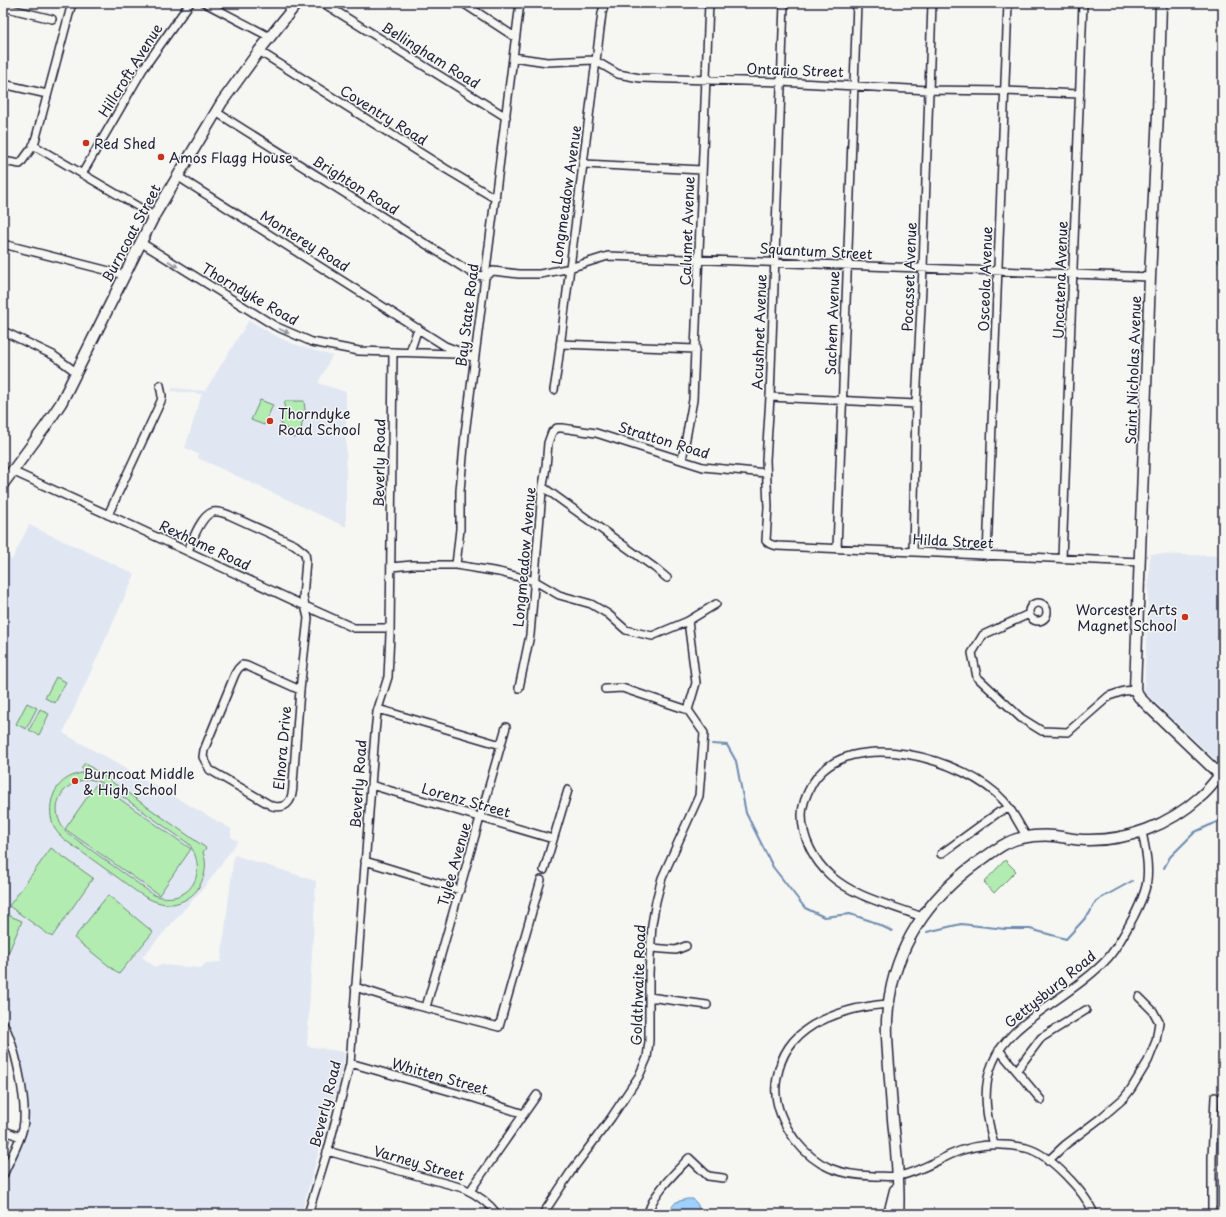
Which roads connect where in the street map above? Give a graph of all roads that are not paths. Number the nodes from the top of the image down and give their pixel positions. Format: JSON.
{"nodes":[{"id":1,"x":72,"y":3,"type":"edge"},
{"id":2,"x":190,"y":3,"type":"edge"},
{"id":3,"x":205,"y":3,"type":"edge"},
{"id":4,"x":297,"y":3,"type":"edge"},
{"id":5,"x":323,"y":3,"type":"edge"},
{"id":6,"x":463,"y":3,"type":"edge"},
{"id":7,"x":520,"y":3,"type":"edge"},
{"id":8,"x":605,"y":3,"type":"edge"},
{"id":9,"x":709,"y":3,"type":"edge"},
{"id":10,"x":784,"y":3,"type":"edge"},
{"id":11,"x":857,"y":3,"type":"edge"},
{"id":12,"x":932,"y":3,"type":"edge"},
{"id":13,"x":1008,"y":3,"type":"edge"},
{"id":14,"x":1083,"y":3,"type":"edge"},
{"id":15,"x":1161,"y":3,"type":"edge"},
{"id":16,"x":3,"y":7,"type":"edge"},
{"id":17,"x":52,"y":19,"type":"dead end"},
{"id":18,"x":270,"y":37,"type":"junction"},
{"id":19,"x":516,"y":37,"type":"junction"},
{"id":20,"x":259,"y":51,"type":"junction"},
{"id":21,"x":513,"y":56,"type":"junction"},
{"id":22,"x":596,"y":62,"type":"junction"},
{"id":23,"x":706,"y":81,"type":"junction"},
{"id":24,"x":780,"y":82,"type":"junction"},
{"id":25,"x":3,"y":84,"type":"edge"},
{"id":26,"x":854,"y":86,"type":"junction"},
{"id":27,"x":928,"y":90,"type":"junction"},
{"id":28,"x":1005,"y":91,"type":"junction"},
{"id":29,"x":47,"y":94,"type":"junction"},
{"id":30,"x":1080,"y":94,"type":"junction"},
{"id":31,"x":216,"y":112,"type":"junction"},
{"id":32,"x":506,"y":117,"type":"junction"},
{"id":33,"x":33,"y":145,"type":"junction"},
{"id":34,"x":3,"y":160,"type":"edge"},
{"id":35,"x":584,"y":164,"type":"junction"},
{"id":36,"x":702,"y":170,"type":"junction"},
{"id":37,"x":82,"y":174,"type":"junction"},
{"id":38,"x":177,"y":176,"type":"junction"},
{"id":39,"x":496,"y":199,"type":"junction"},
{"id":40,"x":154,"y":216,"type":"junction"},
{"id":41,"x":140,"y":242,"type":"junction"},
{"id":42,"x":3,"y":244,"type":"edge"},
{"id":43,"x":699,"y":259,"type":"junction"},
{"id":44,"x":774,"y":262,"type":"junction"},
{"id":45,"x":847,"y":265,"type":"junction"},
{"id":46,"x":570,"y":268,"type":"junction"},
{"id":47,"x":923,"y":268,"type":"junction"},
{"id":48,"x":998,"y":270,"type":"junction"},
{"id":49,"x":1073,"y":274,"type":"junction"},
{"id":50,"x":124,"y":275,"type":"junction"},
{"id":51,"x":485,"y":276,"type":"junction"},
{"id":52,"x":1150,"y":277,"type":"junction"},
{"id":53,"x":418,"y":328,"type":"junction"},
{"id":54,"x":3,"y":331,"type":"edge"},
{"id":55,"x":560,"y":344,"type":"junction"},
{"id":56,"x":696,"y":350,"type":"junction"},
{"id":57,"x":393,"y":352,"type":"junction"},
{"id":58,"x":410,"y":352,"type":"junction"},
{"id":59,"x":474,"y":357,"type":"junction"},
{"id":60,"x":76,"y":372,"type":"junction"},
{"id":61,"x":160,"y":385,"type":"dead end"},
{"id":62,"x":554,"y":390,"type":"dead end"},
{"id":63,"x":770,"y":397,"type":"junction"},
{"id":64,"x":843,"y":400,"type":"junction"},
{"id":65,"x":916,"y":404,"type":"junction"},
{"id":66,"x":555,"y":429,"type":"joint"},
{"id":67,"x":682,"y":460,"type":"junction"},
{"id":68,"x":12,"y":471,"type":"junction"},
{"id":69,"x":766,"y":473,"type":"junction"},
{"id":70,"x":3,"y":484,"type":"edge"},
{"id":71,"x":543,"y":486,"type":"junction"},
{"id":72,"x":108,"y":515,"type":"junction"},
{"id":73,"x":766,"y":542,"type":"joint"},
{"id":74,"x":837,"y":549,"type":"junction"},
{"id":75,"x":188,"y":551,"type":"junction"},
{"id":76,"x":913,"y":552,"type":"junction"},
{"id":77,"x":987,"y":556,"type":"junction"},
{"id":78,"x":1062,"y":558,"type":"junction"},
{"id":79,"x":1140,"y":562,"type":"junction"},
{"id":80,"x":456,"y":565,"type":"junction"},
{"id":81,"x":391,"y":567,"type":"junction"},
{"id":82,"x":667,"y":578,"type":"dead end"},
{"id":83,"x":535,"y":580,"type":"junction"},
{"id":84,"x":716,"y":604,"type":"dead end"},
{"id":85,"x":306,"y":606,"type":"junction"},
{"id":86,"x":1029,"y":614,"type":"dead end"},
{"id":87,"x":688,"y":621,"type":"junction"},
{"id":88,"x":390,"y":628,"type":"junction"},
{"id":89,"x":519,"y":688,"type":"dead end"},
{"id":90,"x":605,"y":689,"type":"dead end"},
{"id":91,"x":300,"y":690,"type":"junction"},
{"id":92,"x":1135,"y":690,"type":"junction"},
{"id":93,"x":378,"y":709,"type":"junction"},
{"id":94,"x":688,"y":710,"type":"junction"},
{"id":95,"x":506,"y":727,"type":"dead end"},
{"id":96,"x":501,"y":745,"type":"junction"},
{"id":97,"x":1222,"y":776,"type":"edge"},
{"id":98,"x":371,"y":785,"type":"junction"},
{"id":99,"x":568,"y":790,"type":"dead end"},
{"id":100,"x":1010,"y":808,"type":"junction"},
{"id":101,"x":480,"y":818,"type":"junction"},
{"id":102,"x":1142,"y":832,"type":"junction"},
{"id":103,"x":1027,"y":837,"type":"junction"},
{"id":104,"x":553,"y":839,"type":"junction"},
{"id":105,"x":941,"y":854,"type":"dead end"},
{"id":106,"x":365,"y":862,"type":"junction"},
{"id":107,"x":544,"y":870,"type":"dead end"},
{"id":108,"x":541,"y":880,"type":"dead end"},
{"id":109,"x":460,"y":890,"type":"junction"},
{"id":110,"x":922,"y":917,"type":"junction"},
{"id":111,"x":686,"y":946,"type":"dead end"},
{"id":112,"x":651,"y":948,"type":"junction"},
{"id":113,"x":355,"y":987,"type":"junction"},
{"id":114,"x":1139,"y":997,"type":"dead end"},
{"id":115,"x":649,"y":998,"type":"junction"},
{"id":116,"x":888,"y":1004,"type":"junction"},
{"id":117,"x":707,"y":1005,"type":"dead end"},
{"id":118,"x":426,"y":1007,"type":"junction"},
{"id":119,"x":1086,"y":1010,"type":"dead end"},
{"id":120,"x":3,"y":1023,"type":"edge"},
{"id":121,"x":1000,"y":1050,"type":"junction"},
{"id":122,"x":350,"y":1063,"type":"junction"},
{"id":123,"x":1017,"y":1070,"type":"junction"},
{"id":124,"x":537,"y":1095,"type":"dead end"},
{"id":125,"x":1215,"y":1097,"type":"dead end"},
{"id":126,"x":1041,"y":1100,"type":"dead end"},
{"id":127,"x":524,"y":1114,"type":"junction"},
{"id":128,"x":3,"y":1130,"type":"edge"},
{"id":129,"x":20,"y":1137,"type":"junction"},
{"id":130,"x":994,"y":1146,"type":"junction"},
{"id":131,"x":327,"y":1151,"type":"junction"},
{"id":132,"x":1048,"y":1161,"type":"junction"},
{"id":133,"x":3,"y":1176,"type":"edge"},
{"id":134,"x":898,"y":1176,"type":"junction"},
{"id":135,"x":723,"y":1178,"type":"dead end"},
{"id":136,"x":470,"y":1191,"type":"junction"},
{"id":137,"x":308,"y":1214,"type":"edge"},
{"id":138,"x":497,"y":1214,"type":"edge"},
{"id":139,"x":543,"y":1214,"type":"edge"},
{"id":140,"x":648,"y":1214,"type":"edge"},
{"id":141,"x":889,"y":1214,"type":"edge"},
{"id":142,"x":898,"y":1214,"type":"edge"},
{"id":143,"x":1094,"y":1214,"type":"edge"},
{"id":144,"x":1212,"y":1214,"type":"edge"}],
"edges":[{"from":1,"to":29,"type":"street"},
{"from":2,"to":37,"type":"street","name":"Hillcroft Avenue"},
{"from":3,"to":18,"type":"street"},
{"from":4,"to":18,"type":"street","name":"Burncoat Street"},
{"from":5,"to":32,"type":"street","name":"Bellingham Road"},
{"from":6,"to":19,"type":"street"},
{"from":7,"to":19,"type":"street","name":"Bay State Road"},
{"from":8,"to":22,"type":"street","name":"Longmeadow Avenue"},
{"from":9,"to":23,"type":"street","name":"Calumet Avenue"},
{"from":10,"to":24,"type":"street","name":"Acushnet Avenue"},
{"from":11,"to":26,"type":"street","name":"Sachem Avenue"},
{"from":12,"to":27,"type":"street","name":"Pocasset Avenue"},
{"from":13,"to":28,"type":"street","name":"Osceola Avenue"},
{"from":14,"to":30,"type":"street","name":"Uncatena Avenue"},
{"from":15,"to":52,"type":"street","name":"Saint Nicholas Avenue"},
{"from":16,"to":17,"type":"street"},
{"from":18,"to":20,"type":"street","name":"Burncoat Street"},
{"from":19,"to":21,"type":"street","name":"Bay State Road"},
{"from":20,"to":31,"type":"street","name":"Burncoat Street"},
{"from":20,"to":39,"type":"street","name":"Coventry Road"},
{"from":21,"to":22,"type":"street","name":"Ontario Street"},
{"from":21,"to":32,"type":"street","name":"Bay State Road"},
{"from":22,"to":23,"type":"street","name":"Ontario Street"},
{"from":22,"to":35,"type":"street","name":"Longmeadow Avenue"},
{"from":23,"to":24,"type":"street","name":"Ontario Street"},
{"from":23,"to":36,"type":"street","name":"Calumet Avenue"},
{"from":24,"to":26,"type":"street","name":"Ontario Street"},
{"from":24,"to":44,"type":"street","name":"Acushnet Avenue"},
{"from":25,"to":29,"type":"street"},
{"from":26,"to":27,"type":"street","name":"Ontario Street"},
{"from":26,"to":45,"type":"street","name":"Sachem Avenue"},
{"from":27,"to":28,"type":"street","name":"Ontario Street"},
{"from":27,"to":47,"type":"street","name":"Pocasset Avenue"},
{"from":28,"to":30,"type":"street","name":"Ontario Street"},
{"from":28,"to":48,"type":"street","name":"Osceola Avenue"},
{"from":29,"to":33,"type":"street"},
{"from":30,"to":49,"type":"street","name":"Uncatena Avenue"},
{"from":31,"to":38,"type":"street","name":"Burncoat Street"},
{"from":31,"to":51,"type":"street","name":"Brighton Road"},
{"from":32,"to":39,"type":"street","name":"Bay State Road"},
{"from":33,"to":34,"type":"street"},
{"from":33,"to":37,"type":"street"},
{"from":35,"to":36,"type":"street"},
{"from":35,"to":46,"type":"street","name":"Longmeadow Avenue"},
{"from":36,"to":43,"type":"street","name":"Calumet Avenue"},
{"from":37,"to":40,"type":"street"},
{"from":38,"to":40,"type":"street","name":"Burncoat Street"},
{"from":38,"to":53,"type":"street","name":"Monterey Road"},
{"from":39,"to":51,"type":"street","name":"Bay State Road"},
{"from":40,"to":41,"type":"street","name":"Burncoat Street"},
{"from":41,"to":50,"type":"street","name":"Burncoat Street"},
{"from":41,"to":57,"type":"street","name":"Thorndyke Road","one_way":true},
{"from":42,"to":50,"type":"street"},
{"from":43,"to":44,"type":"street","name":"Squantum Street"},
{"from":43,"to":46,"type":"street","name":"Squantum Street"},
{"from":43,"to":56,"type":"street","name":"Calumet Avenue"},
{"from":44,"to":45,"type":"street","name":"Squantum Street"},
{"from":44,"to":63,"type":"street","name":"Acushnet Avenue"},
{"from":45,"to":47,"type":"street","name":"Squantum Street"},
{"from":45,"to":64,"type":"street","name":"Sachem Avenue"},
{"from":46,"to":51,"type":"street","name":"Squantum Street"},
{"from":46,"to":55,"type":"street","name":"Longmeadow Avenue"},
{"from":47,"to":48,"type":"street","name":"Squantum Street"},
{"from":47,"to":65,"type":"street","name":"Pocasset Avenue"},
{"from":48,"to":49,"type":"street","name":"Squantum Street"},
{"from":48,"to":77,"type":"street","name":"Osceola Avenue"},
{"from":49,"to":52,"type":"street","name":"Squantum Street"},
{"from":49,"to":78,"type":"street","name":"Uncatena Avenue"},
{"from":50,"to":60,"type":"street","name":"Burncoat Street"},
{"from":51,"to":59,"type":"street","name":"Bay State Road"},
{"from":52,"to":79,"type":"street","name":"Saint Nicholas Avenue"},
{"from":53,"to":58,"type":"street"},
{"from":53,"to":59,"type":"street","name":"Monterey Road"},
{"from":54,"to":60,"type":"street"},
{"from":55,"to":56,"type":"street"},
{"from":55,"to":62,"type":"street","name":"Longmeadow Avenue"},
{"from":56,"to":67,"type":"street","name":"Calumet Avenue"},
{"from":57,"to":58,"type":"street","name":"Thorndyke Road"},
{"from":57,"to":81,"type":"street","name":"Beverly Road"},
{"from":58,"to":59,"type":"street","name":"Thorndyke Road"},
{"from":59,"to":80,"type":"street","name":"Bay State Road"},
{"from":60,"to":68,"type":"street","name":"Burncoat Street"},
{"from":61,"to":72,"type":"street"},
{"from":63,"to":64,"type":"street"},
{"from":63,"to":69,"type":"street","name":"Acushnet Avenue"},
{"from":64,"to":65,"type":"street"},
{"from":64,"to":74,"type":"street","name":"Sachem Avenue"},
{"from":65,"to":76,"type":"street","name":"Pocasset Avenue"},
{"from":66,"to":67,"type":"street","name":"Stratton Road"},
{"from":66,"to":71,"type":"street","name":"Longmeadow Avenue"},
{"from":67,"to":69,"type":"street","name":"Stratton Road"},
{"from":68,"to":70,"type":"street","name":"Burncoat Street"},
{"from":68,"to":72,"type":"street","name":"Rexhame Road"},
{"from":69,"to":73,"type":"street","name":"Acushnet Avenue"},
{"from":71,"to":82,"type":"street"},
{"from":71,"to":83,"type":"street","name":"Longmeadow Avenue"},
{"from":72,"to":75,"type":"street","name":"Rexhame Road"},
{"from":73,"to":74,"type":"street","name":"Hilda Street"},
{"from":74,"to":76,"type":"street","name":"Hilda Street"},
{"from":75,"to":85,"type":"street","name":"Rexhame Road"},
{"from":75,"to":85,"type":"street","name":"Elnora Drive"},
{"from":76,"to":77,"type":"street","name":"Hilda Street"},
{"from":77,"to":78,"type":"street","name":"Hilda Street"},
{"from":78,"to":79,"type":"street","name":"Hilda Street"},
{"from":79,"to":92,"type":"street","name":"Saint Nicholas Avenue"},
{"from":80,"to":81,"type":"street"},
{"from":80,"to":83,"type":"street"},
{"from":81,"to":88,"type":"street","name":"Beverly Road"},
{"from":83,"to":87,"type":"street"},
{"from":83,"to":89,"type":"street","name":"Longmeadow Avenue"},
{"from":84,"to":87,"type":"street"},
{"from":85,"to":88,"type":"street","name":"Rexhame Road"},
{"from":85,"to":91,"type":"street","name":"Elnora Drive"},
{"from":86,"to":92,"type":"street"},
{"from":87,"to":94,"type":"street"},
{"from":88,"to":93,"type":"street","name":"Beverly Road"},
{"from":90,"to":94,"type":"street"},
{"from":91,"to":91,"type":"street","name":"Elnora Drive"},
{"from":92,"to":97,"type":"street"},
{"from":93,"to":96,"type":"street"},
{"from":93,"to":98,"type":"street","name":"Beverly Road"},
{"from":94,"to":112,"type":"street","name":"Goldthwaite Road"},
{"from":95,"to":96,"type":"street","name":"Tylee Avenue"},
{"from":96,"to":101,"type":"street","name":"Tylee Avenue"},
{"from":97,"to":102,"type":"street"},
{"from":98,"to":101,"type":"street","name":"Lorenz Street"},
{"from":98,"to":106,"type":"street","name":"Beverly Road"},
{"from":99,"to":104,"type":"street"},
{"from":100,"to":103,"type":"street"},
{"from":100,"to":105,"type":"street"},
{"from":100,"to":110,"type":"street"},
{"from":101,"to":104,"type":"street","name":"Lorenz Street"},
{"from":101,"to":109,"type":"street","name":"Tylee Avenue"},
{"from":102,"to":103,"type":"street"},
{"from":102,"to":121,"type":"street","name":"Gettysburg Road"},
{"from":103,"to":110,"type":"street"},
{"from":104,"to":107,"type":"street"},
{"from":106,"to":109,"type":"street"},
{"from":106,"to":113,"type":"street","name":"Beverly Road"},
{"from":108,"to":118,"type":"street"},
{"from":109,"to":118,"type":"street","name":"Tylee Avenue"},
{"from":110,"to":116,"type":"street"},
{"from":111,"to":112,"type":"street"},
{"from":112,"to":115,"type":"street","name":"Goldthwaite Road"},
{"from":113,"to":118,"type":"street"},
{"from":113,"to":122,"type":"street","name":"Beverly Road"},
{"from":114,"to":132,"type":"street"},
{"from":115,"to":117,"type":"street"},
{"from":115,"to":139,"type":"street","name":"Goldthwaite Road"},
{"from":116,"to":134,"type":"street"},
{"from":116,"to":134,"type":"street"},
{"from":119,"to":123,"type":"street"},
{"from":120,"to":129,"type":"street"},
{"from":121,"to":123,"type":"street"},
{"from":121,"to":130,"type":"street","name":"Gettysburg Road"},
{"from":122,"to":127,"type":"street","name":"Whitten Street"},
{"from":122,"to":131,"type":"street","name":"Beverly Road"},
{"from":123,"to":126,"type":"street"},
{"from":124,"to":127,"type":"street"},
{"from":125,"to":144,"type":"street"},
{"from":127,"to":136,"type":"street"},
{"from":128,"to":129,"type":"street"},
{"from":129,"to":133,"type":"street"},
{"from":130,"to":132,"type":"street"},
{"from":130,"to":134,"type":"street"},
{"from":131,"to":136,"type":"street","name":"Varney Street"},
{"from":131,"to":137,"type":"street","name":"Beverly Road"},
{"from":132,"to":143,"type":"street"},
{"from":134,"to":141,"type":"street"},
{"from":134,"to":142,"type":"street"},
{"from":135,"to":140,"type":"street"},
{"from":136,"to":138,"type":"street","name":"Varney Street"}]}
